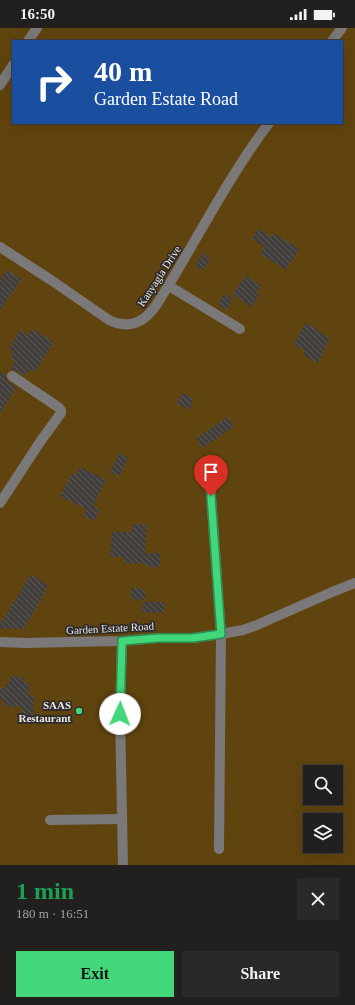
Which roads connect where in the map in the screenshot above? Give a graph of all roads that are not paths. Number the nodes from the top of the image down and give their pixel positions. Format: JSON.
{"nodes":[{"id":1,"x":342,"y":28,"type":"edge"},
{"id":2,"x":333,"y":40,"type":"edge"},
{"id":3,"x":12,"y":67,"type":"edge"},
{"id":4,"x":0,"y":85,"type":"edge"},
{"id":5,"x":268,"y":124,"type":"edge"},
{"id":6,"x":0,"y":247,"type":"edge"},
{"id":7,"x":168,"y":286,"type":"junction"},
{"id":8,"x":240,"y":329,"type":"dead end"},
{"id":9,"x":12,"y":376,"type":"dead end"},
{"id":10,"x":210,"y":481,"type":"dead end"},
{"id":11,"x":0,"y":503,"type":"edge"},
{"id":12,"x":355,"y":583,"type":"edge"},
{"id":13,"x":221,"y":634,"type":"junction"},
{"id":14,"x":122,"y":641,"type":"junction"},
{"id":15,"x":0,"y":642,"type":"edge"},
{"id":16,"x":122,"y":819,"type":"junction"},
{"id":17,"x":50,"y":820,"type":"dead end"},
{"id":18,"x":219,"y":849,"type":"dead end"},
{"id":19,"x":123,"y":865,"type":"edge"}],
"edges":[{"from":1,"to":2,"type":"street"},
{"from":3,"to":4,"type":"street"},
{"from":5,"to":7,"type":"street","name":"Kanyagia Drive"},
{"from":6,"to":7,"type":"street","name":"Kanyagia Drive"},
{"from":7,"to":8,"type":"street"},
{"from":9,"to":11,"type":"street"},
{"from":10,"to":13,"type":"street"},
{"from":12,"to":13,"type":"street","name":"Garden Estate Road"},
{"from":13,"to":14,"type":"street","name":"Garden Estate Road"},
{"from":13,"to":18,"type":"street"},
{"from":14,"to":15,"type":"street","name":"Garden Estate Road"},
{"from":14,"to":16,"type":"street"},
{"from":16,"to":17,"type":"street"},
{"from":16,"to":19,"type":"street"}]}
